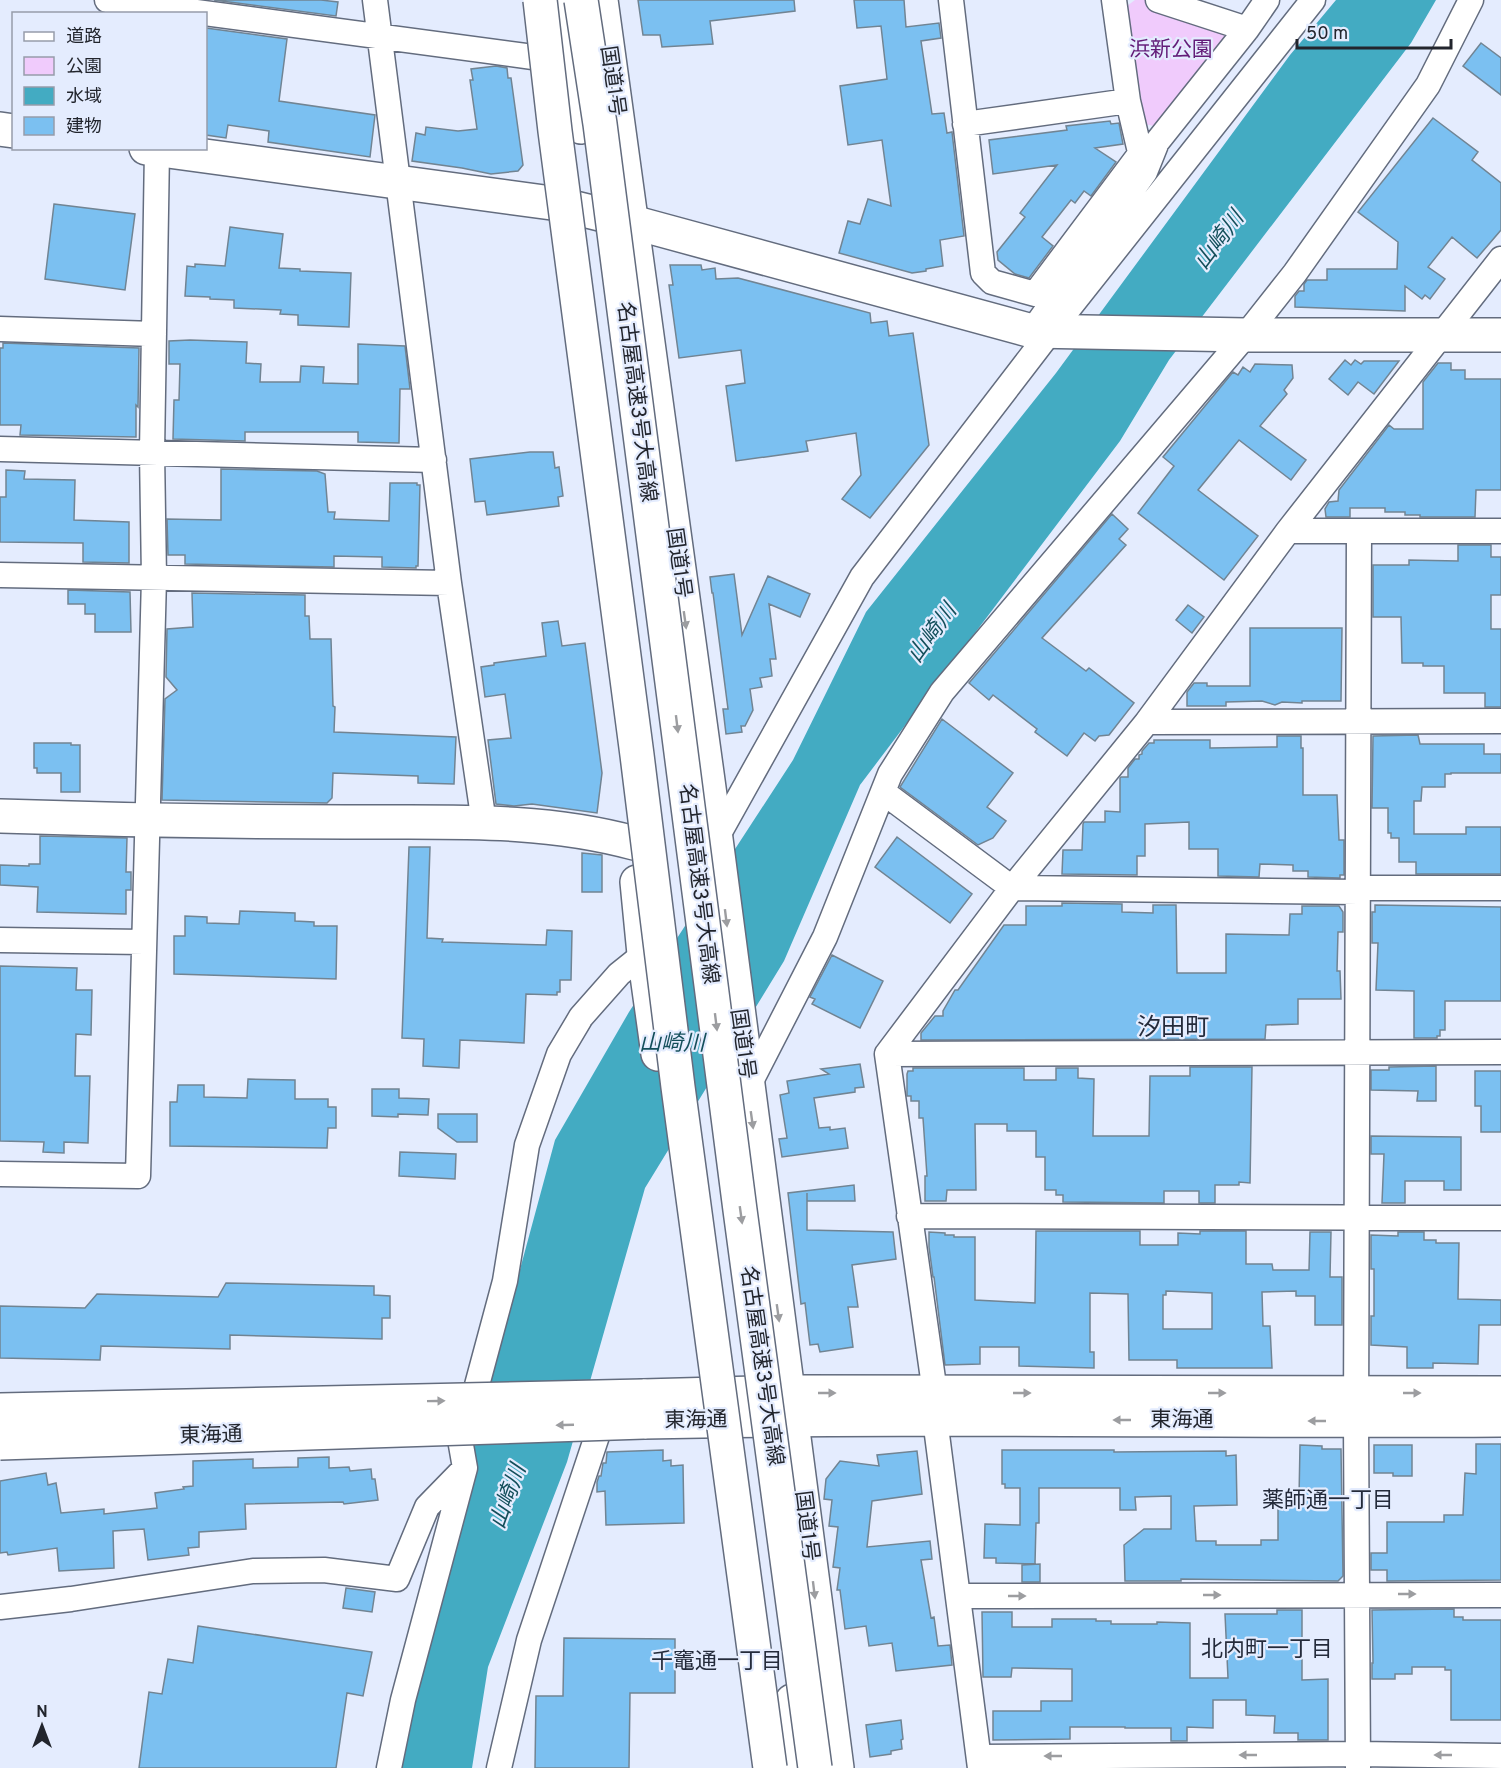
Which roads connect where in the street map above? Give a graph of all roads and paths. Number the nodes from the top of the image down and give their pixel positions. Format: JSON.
{"nodes":[{"id":1,"x":107,"y":0,"type":"edge"},
{"id":2,"x":375,"y":0,"type":"edge"},
{"id":3,"x":524,"y":0,"type":"edge"},
{"id":4,"x":540,"y":0,"type":"edge"},
{"id":5,"x":562,"y":0,"type":"edge"},
{"id":6,"x":581,"y":0,"type":"edge"},
{"id":7,"x":601,"y":0,"type":"edge"},
{"id":8,"x":951,"y":0,"type":"edge"},
{"id":9,"x":1114,"y":0,"type":"edge"},
{"id":10,"x":1158,"y":0,"type":"edge"},
{"id":11,"x":1267,"y":0,"type":"edge"},
{"id":12,"x":1313,"y":0,"type":"edge"},
{"id":13,"x":1471,"y":0,"type":"edge"},
{"id":14,"x":196,"y":12,"type":"edge"},
{"id":15,"x":207,"y":14,"type":"edge"},
{"id":16,"x":1247,"y":29,"type":"junction"},
{"id":17,"x":380,"y":37,"type":"junction"},
{"id":18,"x":533,"y":57,"type":"junction"},
{"id":19,"x":1128,"y":101,"type":"junction"},
{"id":20,"x":965,"y":124,"type":"junction"},
{"id":21,"x":151,"y":150,"type":"edge"},
{"id":22,"x":158,"y":150,"type":"edge"},
{"id":23,"x":1142,"y":163,"type":"junction"},
{"id":24,"x":399,"y":183,"type":"junction"},
{"id":25,"x":559,"y":204,"type":"junction"},
{"id":26,"x":632,"y":222,"type":"junction"},
{"id":27,"x":1501,"y":259,"type":"edge"},
{"id":28,"x":0,"y":329,"type":"edge"},
{"id":29,"x":1048,"y":332,"type":"junction"},
{"id":30,"x":154,"y":334,"type":"junction"},
{"id":31,"x":1240,"y":335,"type":"junction"},
{"id":32,"x":1442,"y":335,"type":"junction"},
{"id":33,"x":1501,"y":335,"type":"edge"},
{"id":34,"x":0,"y":449,"type":"edge"},
{"id":35,"x":152,"y":452,"type":"junction"},
{"id":36,"x":434,"y":460,"type":"junction"},
{"id":37,"x":1288,"y":531,"type":"junction"},
{"id":38,"x":1359,"y":531,"type":"junction"},
{"id":39,"x":1501,"y":531,"type":"edge"},
{"id":40,"x":0,"y":575,"type":"edge"},
{"id":41,"x":154,"y":578,"type":"junction"},
{"id":42,"x":449,"y":583,"type":"junction"},
{"id":43,"x":1358,"y":721,"type":"junction"},
{"id":44,"x":1501,"y":721,"type":"edge"},
{"id":45,"x":1147,"y":722,"type":"junction"},
{"id":46,"x":883,"y":792,"type":"junction"},
{"id":47,"x":0,"y":816,"type":"edge"},
{"id":48,"x":147,"y":821,"type":"junction"},
{"id":49,"x":484,"y":823,"type":"junction"},
{"id":50,"x":634,"y":843,"type":"junction"},
{"id":51,"x":717,"y":850,"type":"junction"},
{"id":52,"x":1012,"y":888,"type":"junction"},
{"id":53,"x":1501,"y":888,"type":"edge"},
{"id":54,"x":1358,"y":890,"type":"junction"},
{"id":55,"x":0,"y":940,"type":"edge"},
{"id":56,"x":144,"y":942,"type":"junction"},
{"id":57,"x":645,"y":964,"type":"junction"},
{"id":58,"x":1501,"y":1052,"type":"edge"},
{"id":59,"x":1357,"y":1053,"type":"junction"},
{"id":60,"x":887,"y":1054,"type":"junction"},
{"id":61,"x":678,"y":1087,"type":"junction"},
{"id":62,"x":748,"y":1088,"type":"junction"},
{"id":63,"x":0,"y":1173,"type":"edge"},
{"id":64,"x":909,"y":1216,"type":"junction"},
{"id":65,"x":1357,"y":1217,"type":"junction"},
{"id":66,"x":1501,"y":1218,"type":"edge"},
{"id":67,"x":1501,"y":1393,"type":"edge"},
{"id":68,"x":473,"y":1400,"type":"junction"},
{"id":69,"x":935,"y":1406,"type":"junction"},
{"id":70,"x":707,"y":1407,"type":"junction"},
{"id":71,"x":1356,"y":1407,"type":"junction"},
{"id":72,"x":644,"y":1409,"type":"junction"},
{"id":73,"x":0,"y":1410,"type":"edge"},
{"id":74,"x":792,"y":1416,"type":"junction"},
{"id":75,"x":1501,"y":1420,"type":"edge"},
{"id":76,"x":601,"y":1424,"type":"junction"},
{"id":77,"x":458,"y":1428,"type":"junction"},
{"id":78,"x":0,"y":1443,"type":"edge"},
{"id":79,"x":465,"y":1468,"type":"junction"},
{"id":80,"x":1357,"y":1594,"type":"junction"},
{"id":81,"x":1501,"y":1595,"type":"edge"},
{"id":82,"x":959,"y":1596,"type":"junction"},
{"id":83,"x":0,"y":1607,"type":"edge"},
{"id":84,"x":1501,"y":1756,"type":"edge"},
{"id":85,"x":1358,"y":1761,"type":"edge"},
{"id":86,"x":979,"y":1762,"type":"edge"},
{"id":87,"x":389,"y":1768,"type":"edge"},
{"id":88,"x":499,"y":1768,"type":"edge"},
{"id":89,"x":754,"y":1768,"type":"edge"},
{"id":90,"x":770,"y":1768,"type":"edge"},
{"id":91,"x":798,"y":1768,"type":"edge"},
{"id":92,"x":815,"y":1768,"type":"edge"},
{"id":93,"x":837,"y":1768,"type":"edge"}],
"edges":[{"from":1,"to":14,"type":"street"},
{"from":2,"to":17,"type":"street"},
{"from":3,"to":18,"type":"main road"},
{"from":4,"to":61,"type":"main road","name":"名古屋高速3号大高線","bridge":true},
{"from":5,"to":61,"type":"main road","bridge":true},
{"from":6,"to":92,"type":"main road","name":"名古屋高速3号大高線","one_way":true,"bridge":true},
{"from":7,"to":26,"type":"main road","name":"国道1号"},
{"from":8,"to":20,"type":"street"},
{"from":9,"to":19,"type":"street"},
{"from":10,"to":16,"type":"street"},
{"from":11,"to":16,"type":"street"},
{"from":12,"to":29,"type":"street"},
{"from":13,"to":31,"type":"street"},
{"from":15,"to":17,"type":"street"},
{"from":16,"to":23,"type":"street"},
{"from":17,"to":18,"type":"street"},
{"from":17,"to":24,"type":"street"},
{"from":18,"to":25,"type":"main road"},
{"from":19,"to":20,"type":"street"},
{"from":19,"to":23,"type":"street"},
{"from":20,"to":23,"type":"street"},
{"from":21,"to":30,"type":"street"},
{"from":22,"to":24,"type":"main road"},
{"from":23,"to":29,"type":"street"},
{"from":24,"to":25,"type":"main road"},
{"from":24,"to":36,"type":"street"},
{"from":25,"to":26,"type":"main road"},
{"from":25,"to":50,"type":"main road"},
{"from":26,"to":29,"type":"main road"},
{"from":26,"to":51,"type":"main road","name":"国道1号","one_way":true},
{"from":27,"to":32,"type":"street"},
{"from":28,"to":30,"type":"street"},
{"from":29,"to":31,"type":"main road"},
{"from":29,"to":51,"type":"street"},
{"from":30,"to":35,"type":"street"},
{"from":31,"to":32,"type":"main road"},
{"from":31,"to":46,"type":"street"},
{"from":32,"to":33,"type":"main road"},
{"from":32,"to":37,"type":"street"},
{"from":34,"to":35,"type":"street"},
{"from":35,"to":36,"type":"street"},
{"from":35,"to":41,"type":"street"},
{"from":36,"to":42,"type":"street"},
{"from":37,"to":38,"type":"street"},
{"from":37,"to":45,"type":"street"},
{"from":38,"to":39,"type":"street"},
{"from":38,"to":43,"type":"street"},
{"from":40,"to":41,"type":"street"},
{"from":41,"to":42,"type":"street"},
{"from":41,"to":48,"type":"street"},
{"from":42,"to":49,"type":"street"},
{"from":43,"to":44,"type":"street"},
{"from":43,"to":45,"type":"street"},
{"from":43,"to":54,"type":"street"},
{"from":45,"to":52,"type":"street"},
{"from":46,"to":52,"type":"street"},
{"from":46,"to":62,"type":"street"},
{"from":47,"to":48,"type":"main road"},
{"from":48,"to":49,"type":"main road"},
{"from":48,"to":56,"type":"street"},
{"from":49,"to":50,"type":"main road"},
{"from":50,"to":57,"type":"main road"},
{"from":51,"to":62,"type":"main road","name":"国道1号","one_way":true},
{"from":52,"to":54,"type":"street"},
{"from":52,"to":60,"type":"street"},
{"from":53,"to":54,"type":"street"},
{"from":54,"to":59,"type":"street"},
{"from":55,"to":56,"type":"street"},
{"from":56,"to":63,"type":"street"},
{"from":57,"to":68,"type":"street"},
{"from":57,"to":70,"type":"main road"},
{"from":58,"to":59,"type":"street"},
{"from":59,"to":60,"type":"street"},
{"from":59,"to":65,"type":"street"},
{"from":60,"to":64,"type":"street"},
{"from":61,"to":90,"type":"main road","name":"名古屋高速3号大高線","bridge":true},
{"from":62,"to":74,"type":"main road","name":"国道1号","one_way":true},
{"from":64,"to":65,"type":"street"},
{"from":64,"to":69,"type":"street"},
{"from":65,"to":66,"type":"street"},
{"from":65,"to":71,"type":"street"},
{"from":71,"to":67,"type":"main road","name":"東海通","one_way":true},
{"from":68,"to":72,"type":"main road","name":"東海通","bridge":true},
{"from":73,"to":68,"type":"main road","name":"東海通","one_way":true,"bridge":true},
{"from":69,"to":71,"type":"main road","name":"東海通"},
{"from":69,"to":74,"type":"main road","name":"東海通"},
{"from":69,"to":82,"type":"street"},
{"from":70,"to":72,"type":"main road","name":"東海通"},
{"from":70,"to":74,"type":"main road","name":"東海通"},
{"from":70,"to":89,"type":"main road"},
{"from":71,"to":75,"type":"main road","name":"東海通"},
{"from":71,"to":80,"type":"street"},
{"from":72,"to":76,"type":"main road","name":"東海通","bridge":true},
{"from":73,"to":78,"type":"street"},
{"from":74,"to":91,"type":"main road"},
{"from":74,"to":93,"type":"main road","name":"国道1号","one_way":true},
{"from":76,"to":77,"type":"main road","name":"東海通","one_way":true,"bridge":true},
{"from":76,"to":88,"type":"street"},
{"from":77,"to":78,"type":"main road","name":"東海通","bridge":true},
{"from":77,"to":79,"type":"street"},
{"from":79,"to":83,"type":"street"},
{"from":79,"to":87,"type":"street"},
{"from":80,"to":81,"type":"street","one_way":true},
{"from":82,"to":80,"type":"street","one_way":true},
{"from":80,"to":85,"type":"street"},
{"from":82,"to":86,"type":"street"},
{"from":84,"to":85,"type":"street","one_way":true},
{"from":85,"to":86,"type":"street","one_way":true}]}
